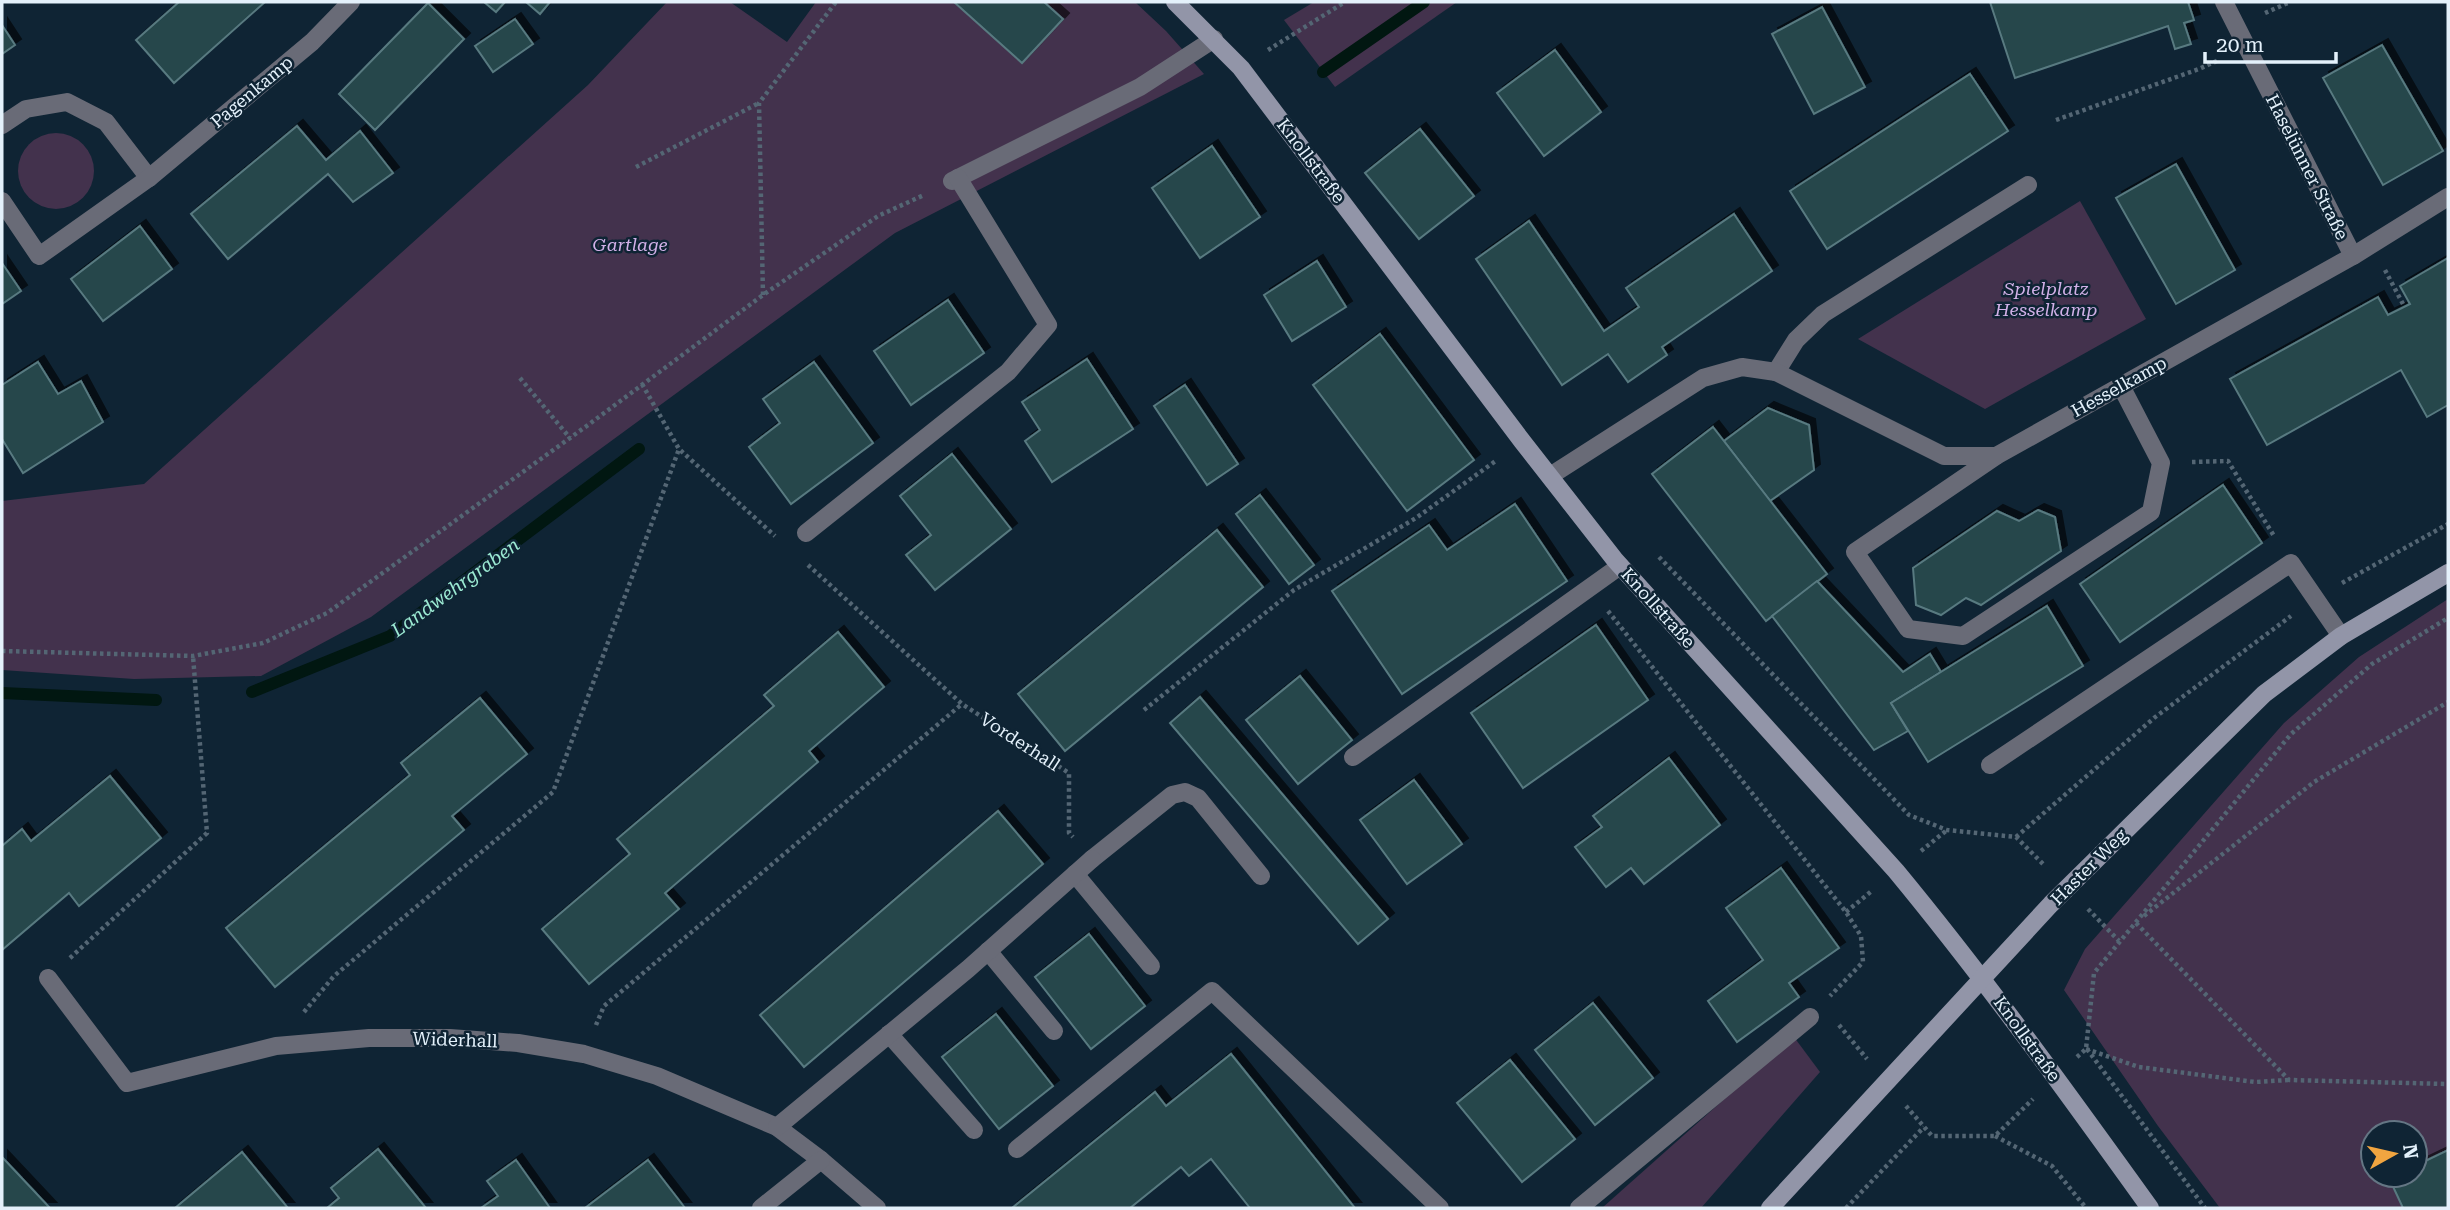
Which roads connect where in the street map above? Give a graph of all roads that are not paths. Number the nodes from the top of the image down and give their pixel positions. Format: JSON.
{"nodes":[{"id":1,"x":351,"y":2,"type":"edge"},
{"id":2,"x":1175,"y":2,"type":"edge"},
{"id":3,"x":2224,"y":2,"type":"edge"},
{"id":4,"x":1214,"y":39,"type":"junction"},
{"id":5,"x":2,"y":125,"type":"edge"},
{"id":6,"x":149,"y":178,"type":"junction"},
{"id":7,"x":2028,"y":185,"type":"dead end"},
{"id":8,"x":2448,"y":197,"type":"edge"},
{"id":9,"x":2,"y":201,"type":"edge"},
{"id":10,"x":2353,"y":256,"type":"junction"},
{"id":11,"x":1776,"y":372,"type":"junction"},
{"id":12,"x":2121,"y":386,"type":"junction"},
{"id":13,"x":1996,"y":456,"type":"junction"},
{"id":14,"x":1550,"y":476,"type":"junction"},
{"id":15,"x":806,"y":533,"type":"dead end"},
{"id":16,"x":1620,"y":566,"type":"junction"},
{"id":17,"x":2448,"y":573,"type":"edge"},
{"id":18,"x":2341,"y":636,"type":"junction"},
{"id":19,"x":1353,"y":757,"type":"dead end"},
{"id":20,"x":1990,"y":765,"type":"dead end"},
{"id":21,"x":1075,"y":874,"type":"junction"},
{"id":22,"x":1261,"y":876,"type":"dead end"},
{"id":23,"x":988,"y":951,"type":"junction"},
{"id":24,"x":1152,"y":966,"type":"dead end"},
{"id":25,"x":48,"y":978,"type":"road end"},
{"id":26,"x":1983,"y":979,"type":"junction"},
{"id":27,"x":1816,"y":1010,"type":"road end"},
{"id":28,"x":1054,"y":1031,"type":"dead end"},
{"id":29,"x":889,"y":1034,"type":"junction"},
{"id":30,"x":777,"y":1127,"type":"junction"},
{"id":31,"x":974,"y":1130,"type":"dead end"},
{"id":32,"x":1017,"y":1149,"type":"dead end"},
{"id":33,"x":821,"y":1160,"type":"junction"},
{"id":34,"x":761,"y":1208,"type":"edge"},
{"id":35,"x":877,"y":1208,"type":"edge"},
{"id":36,"x":1440,"y":1208,"type":"edge"},
{"id":37,"x":1578,"y":1208,"type":"edge"},
{"id":38,"x":1770,"y":1208,"type":"edge"},
{"id":39,"x":2150,"y":1208,"type":"edge"}],
"edges":[{"from":1,"to":6,"type":"street","name":"Pagenkamp"},
{"from":2,"to":4,"type":"street","name":"Knollstraße"},
{"from":3,"to":10,"type":"street","name":"Haselünner Straße"},
{"from":4,"to":14,"type":"street","name":"Knollstraße"},
{"from":4,"to":15,"type":"street"},
{"from":5,"to":6,"type":"street"},
{"from":6,"to":9,"type":"street","name":"Pagenkamp"},
{"from":7,"to":11,"type":"street"},
{"from":8,"to":10,"type":"street","name":"Hesselkamp"},
{"from":10,"to":12,"type":"street","name":"Hesselkamp"},
{"from":11,"to":13,"type":"street","name":"Hesselkamp"},
{"from":11,"to":14,"type":"street","name":"Hesselkamp"},
{"from":12,"to":13,"type":"street","name":"Hesselkamp"},
{"from":12,"to":13,"type":"street"},
{"from":14,"to":16,"type":"street","name":"Knollstraße"},
{"from":16,"to":19,"type":"street"},
{"from":16,"to":26,"type":"street","name":"Knollstraße"},
{"from":17,"to":18,"type":"street","name":"Haster Weg"},
{"from":18,"to":20,"type":"street"},
{"from":18,"to":26,"type":"street","name":"Haster Weg"},
{"from":21,"to":22,"type":"street"},
{"from":21,"to":23,"type":"street"},
{"from":21,"to":24,"type":"street"},
{"from":23,"to":28,"type":"street"},
{"from":23,"to":29,"type":"street"},
{"from":25,"to":30,"type":"street","name":"Widerhall"},
{"from":26,"to":38,"type":"street","name":"Haster Weg"},
{"from":26,"to":39,"type":"street","name":"Knollstraße"},
{"from":27,"to":37,"type":"street"},
{"from":29,"to":30,"type":"street"},
{"from":29,"to":31,"type":"street"},
{"from":30,"to":33,"type":"street","name":"Widerhall"},
{"from":32,"to":36,"type":"street"},
{"from":33,"to":34,"type":"street"},
{"from":33,"to":35,"type":"street","name":"Widerhall"}]}
